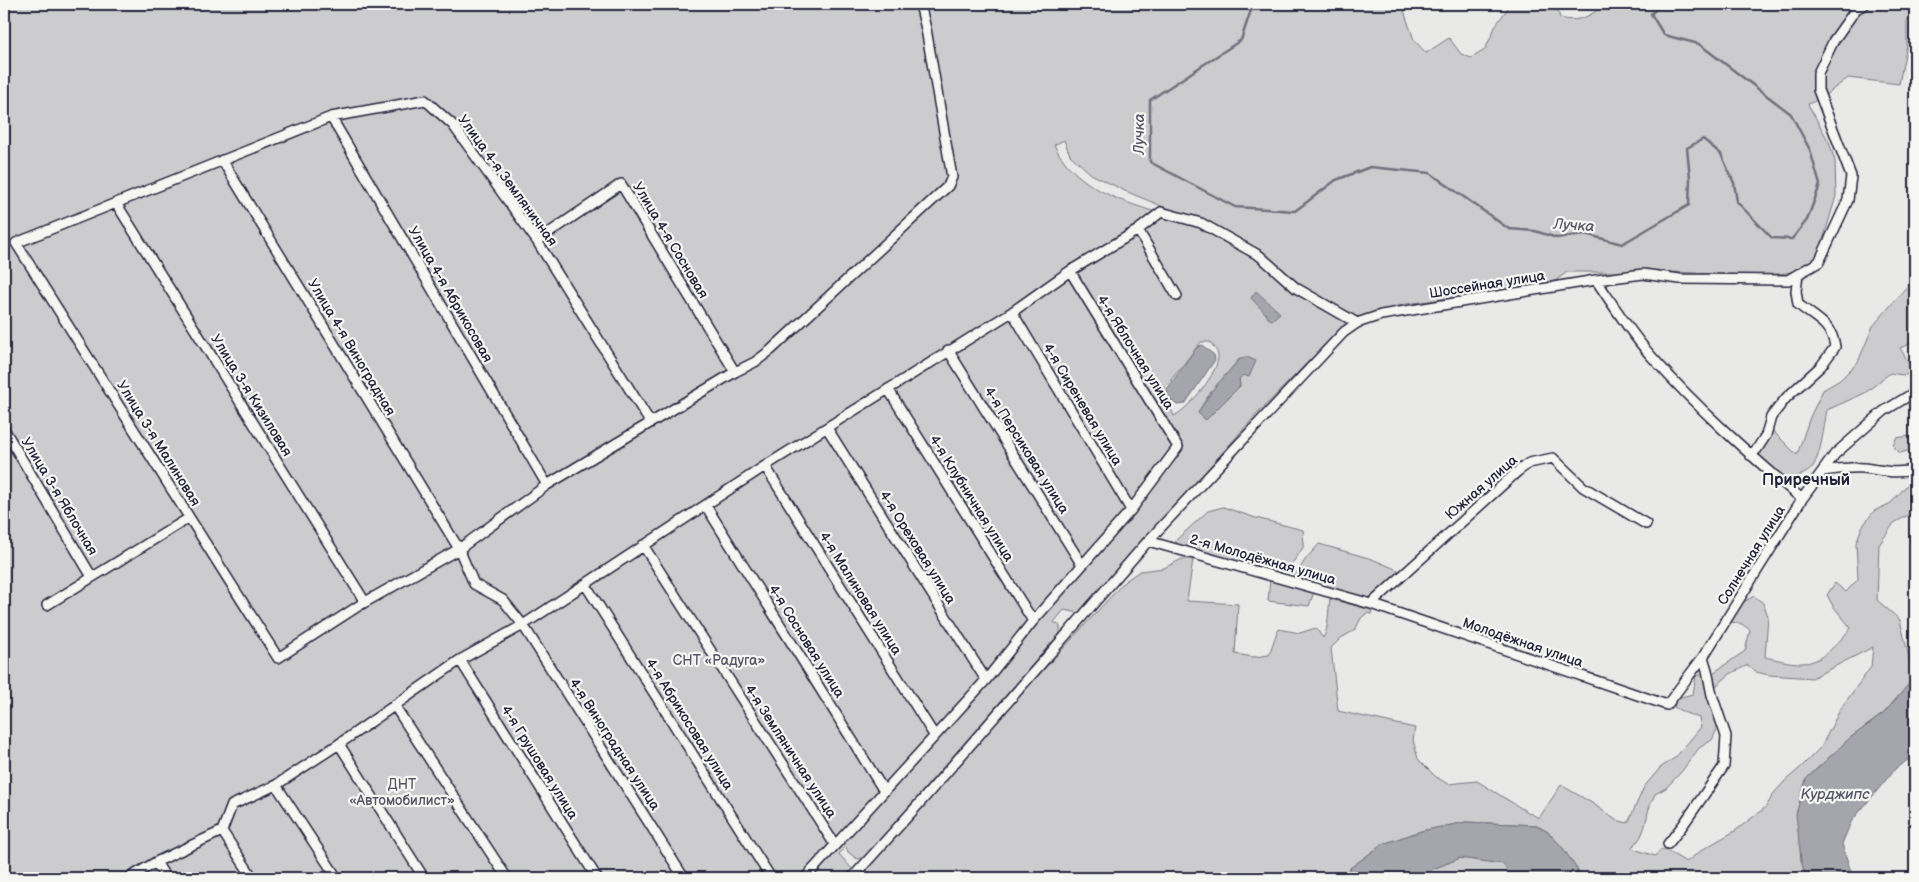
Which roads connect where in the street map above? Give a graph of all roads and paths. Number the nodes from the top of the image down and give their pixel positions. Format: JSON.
{"nodes":[{"id":1,"x":920,"y":4,"type":"edge"},
{"id":2,"x":1865,"y":4,"type":"edge"},
{"id":3,"x":331,"y":117,"type":"junction"},
{"id":4,"x":222,"y":160,"type":"junction"},
{"id":5,"x":116,"y":203,"type":"junction"},
{"id":6,"x":1138,"y":230,"type":"junction"},
{"id":7,"x":537,"y":241,"type":"junction"},
{"id":8,"x":16,"y":243,"type":"joint"},
{"id":9,"x":1070,"y":271,"type":"junction"},
{"id":10,"x":1798,"y":274,"type":"junction"},
{"id":11,"x":1596,"y":280,"type":"junction"},
{"id":12,"x":1177,"y":296,"type":"dead end"},
{"id":13,"x":1012,"y":312,"type":"junction"},
{"id":14,"x":1357,"y":322,"type":"junction"},
{"id":15,"x":948,"y":350,"type":"junction"},
{"id":16,"x":735,"y":372,"type":"junction"},
{"id":17,"x":888,"y":389,"type":"junction"},
{"id":18,"x":1915,"y":392,"type":"edge"},
{"id":19,"x":650,"y":422,"type":"junction"},
{"id":20,"x":827,"y":428,"type":"junction"},
{"id":21,"x":4,"y":429,"type":"edge"},
{"id":22,"x":1750,"y":455,"type":"junction"},
{"id":23,"x":765,"y":466,"type":"junction"},
{"id":24,"x":1915,"y":469,"type":"edge"},
{"id":25,"x":1823,"y":471,"type":"junction"},
{"id":26,"x":548,"y":485,"type":"junction"},
{"id":27,"x":1802,"y":500,"type":"junction"},
{"id":28,"x":706,"y":506,"type":"junction"},
{"id":29,"x":1131,"y":510,"type":"junction"},
{"id":30,"x":189,"y":518,"type":"junction"},
{"id":31,"x":1646,"y":524,"type":"dead end"},
{"id":32,"x":1148,"y":541,"type":"junction"},
{"id":33,"x":643,"y":545,"type":"junction"},
{"id":34,"x":459,"y":549,"type":"junction"},
{"id":35,"x":1082,"y":565,"type":"junction"},
{"id":36,"x":92,"y":577,"type":"junction"},
{"id":37,"x":585,"y":584,"type":"junction"},
{"id":38,"x":365,"y":602,"type":"junction"},
{"id":39,"x":1370,"y":604,"type":"junction"},
{"id":40,"x":47,"y":605,"type":"dead end"},
{"id":41,"x":1033,"y":621,"type":"junction"},
{"id":42,"x":523,"y":625,"type":"junction"},
{"id":43,"x":1703,"y":657,"type":"junction"},
{"id":44,"x":460,"y":660,"type":"junction"},
{"id":45,"x":986,"y":680,"type":"junction"},
{"id":46,"x":394,"y":705,"type":"junction"},
{"id":47,"x":1667,"y":705,"type":"joint"},
{"id":48,"x":934,"y":735,"type":"junction"},
{"id":49,"x":339,"y":744,"type":"junction"},
{"id":50,"x":276,"y":785,"type":"junction"},
{"id":51,"x":884,"y":791,"type":"junction"},
{"id":52,"x":222,"y":831,"type":"junction"},
{"id":53,"x":1668,"y":844,"type":"dead end"},
{"id":54,"x":835,"y":845,"type":"junction"},
{"id":55,"x":156,"y":862,"type":"junction"},
{"id":56,"x":129,"y":878,"type":"edge"},
{"id":57,"x":166,"y":878,"type":"edge"},
{"id":58,"x":253,"y":878,"type":"edge"},
{"id":59,"x":336,"y":878,"type":"edge"},
{"id":60,"x":424,"y":878,"type":"edge"},
{"id":61,"x":508,"y":878,"type":"edge"},
{"id":62,"x":597,"y":878,"type":"edge"},
{"id":63,"x":684,"y":878,"type":"edge"},
{"id":64,"x":771,"y":878,"type":"edge"},
{"id":65,"x":805,"y":878,"type":"edge"},
{"id":66,"x":853,"y":878,"type":"edge"}],
"edges":[{"from":1,"to":16,"type":"street"},
{"from":2,"to":10,"type":"street","name":"Шоссейная улица"},
{"from":3,"to":4,"type":"street","name":"Улица 4-я Земляничная"},
{"from":3,"to":7,"type":"street","name":"Улица 4-я Земляничная"},
{"from":3,"to":26,"type":"street","name":"Улица 4-я Абрикосовая"},
{"from":4,"to":5,"type":"street","name":"Улица 4-я Земляничная"},
{"from":4,"to":34,"type":"street","name":"Улица 4-я Виноградная"},
{"from":5,"to":8,"type":"street","name":"Улица 4-я Земляничная"},
{"from":5,"to":38,"type":"street","name":"Улица 3-я Кизиловая"},
{"from":6,"to":9,"type":"street"},
{"from":6,"to":12,"type":"street"},
{"from":6,"to":14,"type":"street"},
{"from":7,"to":16,"type":"street","name":"Улица 4-я Сосновая"},
{"from":7,"to":19,"type":"street","name":"Улица 4-я Земляничная"},
{"from":8,"to":30,"type":"street","name":"Улица 3-я Малиновая"},
{"from":9,"to":13,"type":"street"},
{"from":9,"to":29,"type":"street","name":"4-я Яблочная улица"},
{"from":10,"to":11,"type":"street","name":"Шоссейная улица"},
{"from":10,"to":22,"type":"street"},
{"from":11,"to":14,"type":"street","name":"Шоссейная улица"},
{"from":11,"to":22,"type":"street"},
{"from":13,"to":15,"type":"street"},
{"from":13,"to":29,"type":"street","name":"4-я Сиреневая улица"},
{"from":14,"to":32,"type":"street","name":"Шоссейная улица"},
{"from":15,"to":17,"type":"street"},
{"from":15,"to":35,"type":"street","name":"4-я Персиковая улица"},
{"from":16,"to":19,"type":"street"},
{"from":17,"to":20,"type":"street"},
{"from":17,"to":41,"type":"street","name":"4-я Клубничная улица"},
{"from":18,"to":25,"type":"street","name":"Солнечная улица"},
{"from":19,"to":26,"type":"street"},
{"from":20,"to":23,"type":"street"},
{"from":20,"to":45,"type":"street","name":"4-я Ореховая улица"},
{"from":21,"to":36,"type":"street","name":"Улица 3-я Яблочная"},
{"from":22,"to":27,"type":"street"},
{"from":23,"to":28,"type":"street"},
{"from":23,"to":48,"type":"street","name":"4-я Малиновая улица"},
{"from":24,"to":25,"type":"street"},
{"from":25,"to":27,"type":"street","name":"Солнечная улица"},
{"from":26,"to":34,"type":"street"},
{"from":27,"to":43,"type":"street","name":"Солнечная улица"},
{"from":28,"to":33,"type":"street"},
{"from":28,"to":51,"type":"street","name":"4-я Сосновая улица"},
{"from":29,"to":35,"type":"street"},
{"from":30,"to":36,"type":"street"},
{"from":30,"to":38,"type":"street","name":"Улица 3-я Малиновая"},
{"from":31,"to":39,"type":"street","name":"Южная улица"},
{"from":32,"to":39,"type":"street","name":"2-я Молодёжная улица"},
{"from":32,"to":66,"type":"street","name":"Шоссейная улица"},
{"from":33,"to":37,"type":"street"},
{"from":33,"to":54,"type":"street","name":"4-я Земляничная улица"},
{"from":34,"to":38,"type":"street"},
{"from":34,"to":42,"type":"street","name":"Улица 4-я Виноградная"},
{"from":35,"to":41,"type":"street"},
{"from":36,"to":40,"type":"street"},
{"from":37,"to":42,"type":"street"},
{"from":37,"to":64,"type":"street","name":"4-я Абрикосовая улица"},
{"from":39,"to":47,"type":"street","name":"Молодёжная улица"},
{"from":41,"to":45,"type":"street"},
{"from":42,"to":44,"type":"street"},
{"from":42,"to":63,"type":"street","name":"4-я Виноградная улица"},
{"from":43,"to":47,"type":"street","name":"Солнечная улица"},
{"from":43,"to":53,"type":"street"},
{"from":44,"to":46,"type":"street"},
{"from":44,"to":62,"type":"street","name":"4-я Грушовая улица"},
{"from":45,"to":48,"type":"street"},
{"from":46,"to":49,"type":"street"},
{"from":46,"to":61,"type":"street"},
{"from":48,"to":51,"type":"street"},
{"from":49,"to":50,"type":"street"},
{"from":49,"to":60,"type":"street"},
{"from":50,"to":52,"type":"street"},
{"from":50,"to":59,"type":"street"},
{"from":51,"to":54,"type":"street"},
{"from":52,"to":55,"type":"street"},
{"from":52,"to":58,"type":"street"},
{"from":54,"to":65,"type":"street"},
{"from":55,"to":56,"type":"street"},
{"from":55,"to":57,"type":"street"}]}
